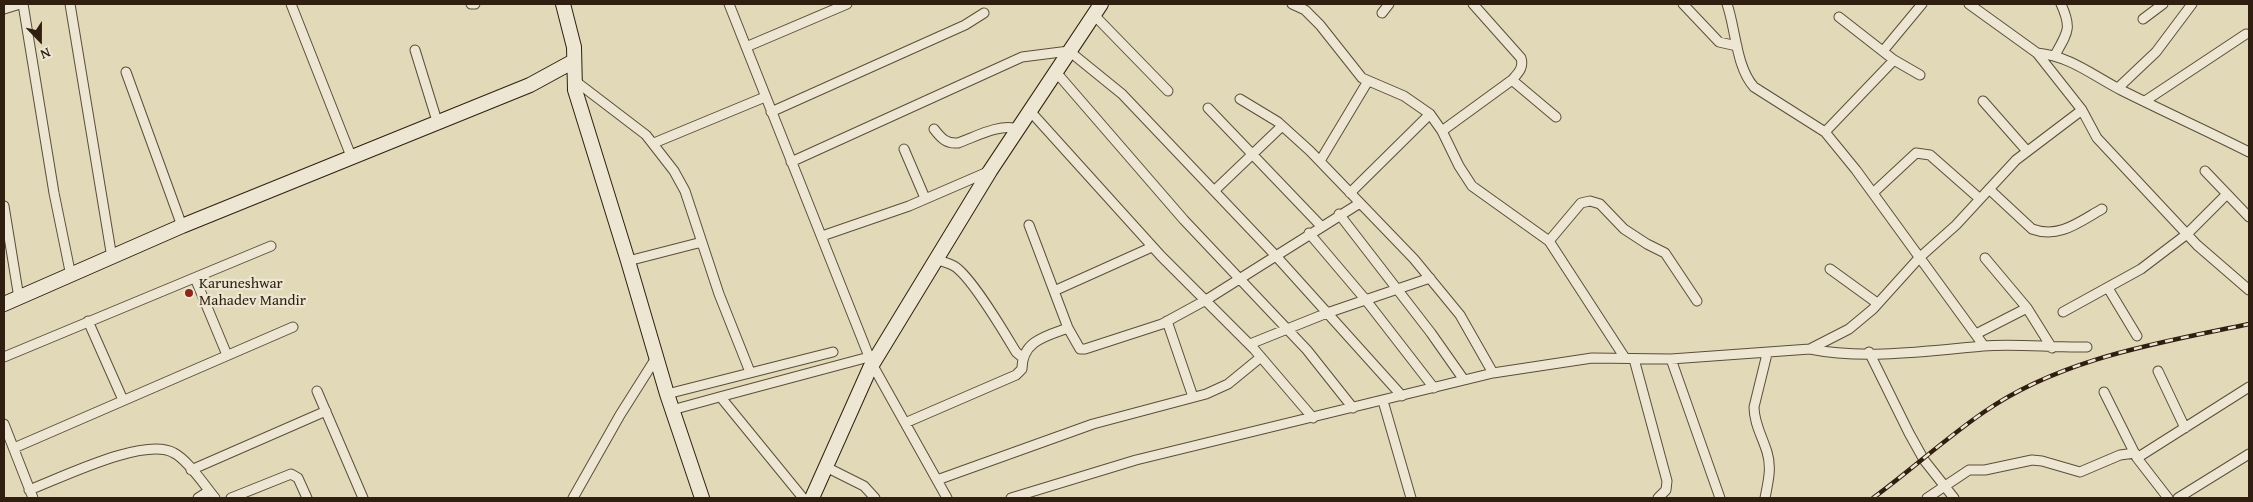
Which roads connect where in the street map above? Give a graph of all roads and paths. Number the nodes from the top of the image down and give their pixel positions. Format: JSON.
{"nodes":[{"id":1,"x":22,"y":4,"type":"edge"},
{"id":2,"x":70,"y":4,"type":"edge"},
{"id":3,"x":291,"y":4,"type":"edge"},
{"id":4,"x":563,"y":4,"type":"edge"},
{"id":5,"x":729,"y":4,"type":"edge"},
{"id":6,"x":847,"y":4,"type":"edge"},
{"id":7,"x":1292,"y":4,"type":"edge"},
{"id":8,"x":1389,"y":4,"type":"edge"},
{"id":9,"x":1473,"y":4,"type":"edge"},
{"id":10,"x":1682,"y":4,"type":"edge"},
{"id":11,"x":1727,"y":4,"type":"edge"},
{"id":12,"x":1922,"y":4,"type":"edge"},
{"id":13,"x":1969,"y":4,"type":"edge"},
{"id":14,"x":2061,"y":4,"type":"edge"},
{"id":15,"x":2163,"y":4,"type":"edge"},
{"id":16,"x":2192,"y":4,"type":"edge"},
{"id":17,"x":1982,"y":7,"type":"edge"},
{"id":18,"x":4,"y":9,"type":"edge"},
{"id":19,"x":1098,"y":10,"type":"edge"},
{"id":20,"x":984,"y":13,"type":"dead end"},
{"id":21,"x":1382,"y":13,"type":"dead end"},
{"id":22,"x":1839,"y":17,"type":"dead end"},
{"id":23,"x":2144,"y":19,"type":"dead end"},
{"id":24,"x":2246,"y":34,"type":"dead end"},
{"id":25,"x":1737,"y":46,"type":"junction"},
{"id":26,"x":746,"y":47,"type":"junction"},
{"id":27,"x":415,"y":50,"type":"dead end"},
{"id":28,"x":1069,"y":51,"type":"junction"},
{"id":29,"x":1883,"y":51,"type":"junction"},
{"id":30,"x":2037,"y":53,"type":"junction"},
{"id":31,"x":2055,"y":55,"type":"junction"},
{"id":32,"x":1894,"y":60,"type":"junction"},
{"id":33,"x":574,"y":61,"type":"junction"},
{"id":34,"x":1055,"y":71,"type":"junction"},
{"id":35,"x":126,"y":72,"type":"dead end"},
{"id":36,"x":550,"y":75,"type":"junction"},
{"id":37,"x":1920,"y":75,"type":"dead end"},
{"id":38,"x":1512,"y":80,"type":"junction"},
{"id":39,"x":1368,"y":81,"type":"junction"},
{"id":40,"x":574,"y":85,"type":"junction"},
{"id":41,"x":2118,"y":88,"type":"junction"},
{"id":42,"x":1168,"y":91,"type":"dead end"},
{"id":43,"x":765,"y":98,"type":"junction"},
{"id":44,"x":1240,"y":99,"type":"dead end"},
{"id":45,"x":1983,"y":101,"type":"dead end"},
{"id":46,"x":2145,"y":101,"type":"junction"},
{"id":47,"x":1208,"y":108,"type":"dead end"},
{"id":48,"x":2082,"y":110,"type":"junction"},
{"id":49,"x":1030,"y":111,"type":"junction"},
{"id":50,"x":771,"y":112,"type":"junction"},
{"id":51,"x":1430,"y":114,"type":"junction"},
{"id":52,"x":1556,"y":117,"type":"dead end"},
{"id":53,"x":437,"y":121,"type":"junction"},
{"id":54,"x":1282,"y":126,"type":"junction"},
{"id":55,"x":934,"y":129,"type":"dead end"},
{"id":56,"x":1018,"y":129,"type":"junction"},
{"id":57,"x":1442,"y":131,"type":"junction"},
{"id":58,"x":1824,"y":132,"type":"junction"},
{"id":59,"x":654,"y":143,"type":"junction"},
{"id":60,"x":904,"y":148,"type":"dead end"},
{"id":61,"x":2027,"y":151,"type":"junction"},
{"id":62,"x":2249,"y":152,"type":"edge"},
{"id":63,"x":351,"y":156,"type":"junction"},
{"id":64,"x":1253,"y":156,"type":"junction"},
{"id":65,"x":1320,"y":161,"type":"junction"},
{"id":66,"x":791,"y":162,"type":"junction"},
{"id":67,"x":990,"y":170,"type":"junction"},
{"id":68,"x":2205,"y":171,"type":"dead end"},
{"id":69,"x":1989,"y":189,"type":"junction"},
{"id":70,"x":1214,"y":191,"type":"junction"},
{"id":71,"x":1350,"y":192,"type":"junction"},
{"id":72,"x":1873,"y":193,"type":"junction"},
{"id":73,"x":2227,"y":194,"type":"junction"},
{"id":74,"x":925,"y":198,"type":"junction"},
{"id":75,"x":1980,"y":199,"type":"junction"},
{"id":76,"x":1360,"y":203,"type":"junction"},
{"id":77,"x":4,"y":206,"type":"edge"},
{"id":78,"x":2102,"y":209,"type":"dead end"},
{"id":79,"x":1340,"y":214,"type":"junction"},
{"id":80,"x":2249,"y":217,"type":"edge"},
{"id":81,"x":1029,"y":225,"type":"dead end"},
{"id":82,"x":182,"y":226,"type":"junction"},
{"id":83,"x":1321,"y":226,"type":"junction"},
{"id":84,"x":1309,"y":233,"type":"junction"},
{"id":85,"x":2187,"y":234,"type":"junction"},
{"id":86,"x":822,"y":236,"type":"junction"},
{"id":87,"x":1549,"y":240,"type":"junction"},
{"id":88,"x":702,"y":242,"type":"junction"},
{"id":89,"x":272,"y":246,"type":"dead end"},
{"id":90,"x":1152,"y":247,"type":"junction"},
{"id":91,"x":1276,"y":256,"type":"junction"},
{"id":92,"x":112,"y":258,"type":"junction"},
{"id":93,"x":1919,"y":258,"type":"junction"},
{"id":94,"x":1985,"y":258,"type":"dead end"},
{"id":95,"x":936,"y":259,"type":"junction"},
{"id":96,"x":628,"y":261,"type":"junction"},
{"id":97,"x":1830,"y":270,"type":"dead end"},
{"id":98,"x":71,"y":276,"type":"junction"},
{"id":99,"x":195,"y":278,"type":"junction"},
{"id":100,"x":1240,"y":278,"type":"junction"},
{"id":101,"x":1430,"y":278,"type":"junction"},
{"id":102,"x":1397,"y":288,"type":"junction"},
{"id":103,"x":2108,"y":288,"type":"junction"},
{"id":104,"x":2249,"y":290,"type":"edge"},
{"id":105,"x":1054,"y":291,"type":"junction"},
{"id":106,"x":19,"y":298,"type":"junction"},
{"id":107,"x":1365,"y":299,"type":"junction"},
{"id":108,"x":1206,"y":300,"type":"junction"},
{"id":109,"x":1697,"y":301,"type":"dead end"},
{"id":110,"x":1877,"y":303,"type":"junction"},
{"id":111,"x":4,"y":304,"type":"edge"},
{"id":112,"x":2027,"y":308,"type":"junction"},
{"id":113,"x":2064,"y":312,"type":"dead end"},
{"id":114,"x":1326,"y":313,"type":"junction"},
{"id":115,"x":88,"y":321,"type":"junction"},
{"id":116,"x":1167,"y":321,"type":"junction"},
{"id":117,"x":293,"y":327,"type":"dead end"},
{"id":118,"x":1068,"y":328,"type":"junction"},
{"id":119,"x":1288,"y":330,"type":"junction"},
{"id":120,"x":1976,"y":334,"type":"junction"},
{"id":121,"x":2137,"y":336,"type":"dead end"},
{"id":122,"x":1250,"y":344,"type":"junction"},
{"id":123,"x":1984,"y":346,"type":"junction"},
{"id":124,"x":2086,"y":347,"type":"dead end"},
{"id":125,"x":2052,"y":348,"type":"junction"},
{"id":126,"x":1810,"y":350,"type":"junction"},
{"id":127,"x":833,"y":352,"type":"dead end"},
{"id":128,"x":1869,"y":352,"type":"junction"},
{"id":129,"x":1767,"y":354,"type":"junction"},
{"id":130,"x":227,"y":355,"type":"junction"},
{"id":131,"x":4,"y":357,"type":"edge"},
{"id":132,"x":1022,"y":357,"type":"junction"},
{"id":133,"x":1261,"y":357,"type":"junction"},
{"id":134,"x":656,"y":358,"type":"junction"},
{"id":135,"x":1629,"y":359,"type":"junction"},
{"id":136,"x":1671,"y":359,"type":"junction"},
{"id":137,"x":871,"y":361,"type":"junction"},
{"id":138,"x":2158,"y":371,"type":"dead end"},
{"id":139,"x":750,"y":372,"type":"junction"},
{"id":140,"x":1493,"y":373,"type":"junction"},
{"id":141,"x":1464,"y":380,"type":"junction"},
{"id":142,"x":2249,"y":387,"type":"edge"},
{"id":143,"x":1434,"y":388,"type":"junction"},
{"id":144,"x":317,"y":391,"type":"dead end"},
{"id":145,"x":2104,"y":392,"type":"dead end"},
{"id":146,"x":667,"y":394,"type":"junction"},
{"id":147,"x":723,"y":396,"type":"junction"},
{"id":148,"x":1402,"y":396,"type":"junction"},
{"id":149,"x":1193,"y":397,"type":"junction"},
{"id":150,"x":122,"y":400,"type":"junction"},
{"id":151,"x":1383,"y":401,"type":"junction"},
{"id":152,"x":1352,"y":408,"type":"junction"},
{"id":153,"x":672,"y":410,"type":"junction"},
{"id":154,"x":326,"y":412,"type":"junction"},
{"id":155,"x":1313,"y":418,"type":"junction"},
{"id":156,"x":905,"y":423,"type":"junction"},
{"id":157,"x":4,"y":424,"type":"edge"},
{"id":158,"x":2185,"y":428,"type":"junction"},
{"id":159,"x":14,"y":448,"type":"junction"},
{"id":160,"x":2249,"y":454,"type":"edge"},
{"id":161,"x":2136,"y":455,"type":"junction"},
{"id":162,"x":826,"y":467,"type":"junction"},
{"id":163,"x":191,"y":470,"type":"junction"},
{"id":164,"x":937,"y":480,"type":"junction"},
{"id":165,"x":1945,"y":484,"type":"junction"},
{"id":166,"x":31,"y":494,"type":"edge"},
{"id":167,"x":212,"y":495,"type":"edge"},
{"id":168,"x":198,"y":498,"type":"edge"},
{"id":169,"x":231,"y":498,"type":"edge"},
{"id":170,"x":307,"y":498,"type":"edge"},
{"id":171,"x":363,"y":498,"type":"edge"},
{"id":172,"x":573,"y":498,"type":"edge"},
{"id":173,"x":702,"y":498,"type":"edge"},
{"id":174,"x":803,"y":498,"type":"edge"},
{"id":175,"x":812,"y":498,"type":"edge"},
{"id":176,"x":874,"y":498,"type":"edge"},
{"id":177,"x":947,"y":498,"type":"edge"},
{"id":178,"x":1011,"y":498,"type":"edge"},
{"id":179,"x":1411,"y":498,"type":"edge"},
{"id":180,"x":1658,"y":498,"type":"edge"},
{"id":181,"x":1720,"y":498,"type":"edge"},
{"id":182,"x":1765,"y":498,"type":"edge"},
{"id":183,"x":1927,"y":498,"type":"edge"},
{"id":184,"x":1954,"y":498,"type":"edge"},
{"id":185,"x":2168,"y":498,"type":"edge"},
{"id":186,"x":2178,"y":498,"type":"edge"}],
"edges":[{"from":1,"to":18,"type":"street"},
{"from":1,"to":98,"type":"street"},
{"from":2,"to":92,"type":"street"},
{"from":3,"to":63,"type":"street"},
{"from":4,"to":33,"type":"street"},
{"from":5,"to":26,"type":"street"},
{"from":6,"to":26,"type":"street"},
{"from":7,"to":39,"type":"street"},
{"from":8,"to":21,"type":"street"},
{"from":9,"to":38,"type":"street"},
{"from":10,"to":25,"type":"street"},
{"from":11,"to":25,"type":"street"},
{"from":12,"to":29,"type":"street"},
{"from":13,"to":17,"type":"street"},
{"from":14,"to":31,"type":"street"},
{"from":15,"to":23,"type":"street"},
{"from":16,"to":41,"type":"street"},
{"from":17,"to":30,"type":"street"},
{"from":19,"to":28,"type":"street"},
{"from":19,"to":42,"type":"street"},
{"from":20,"to":50,"type":"street"},
{"from":22,"to":29,"type":"street"},
{"from":24,"to":46,"type":"street"},
{"from":25,"to":58,"type":"street"},
{"from":26,"to":43,"type":"street"},
{"from":27,"to":53,"type":"street"},
{"from":28,"to":34,"type":"street"},
{"from":28,"to":66,"type":"street"},
{"from":28,"to":70,"type":"street"},
{"from":29,"to":32,"type":"street"},
{"from":30,"to":31,"type":"street"},
{"from":30,"to":48,"type":"street"},
{"from":31,"to":41,"type":"street"},
{"from":32,"to":37,"type":"street"},
{"from":32,"to":58,"type":"street"},
{"from":33,"to":36,"type":"street"},
{"from":33,"to":40,"type":"street"},
{"from":34,"to":49,"type":"street"},
{"from":34,"to":100,"type":"street"},
{"from":35,"to":82,"type":"street"},
{"from":36,"to":40,"type":"street"},
{"from":36,"to":53,"type":"street"},
{"from":38,"to":52,"type":"street"},
{"from":38,"to":57,"type":"street"},
{"from":39,"to":51,"type":"street"},
{"from":39,"to":65,"type":"street"},
{"from":40,"to":59,"type":"street"},
{"from":40,"to":96,"type":"street"},
{"from":41,"to":46,"type":"street"},
{"from":43,"to":50,"type":"street"},
{"from":43,"to":59,"type":"street"},
{"from":44,"to":54,"type":"street"},
{"from":45,"to":61,"type":"street"},
{"from":46,"to":62,"type":"street"},
{"from":47,"to":64,"type":"street"},
{"from":48,"to":61,"type":"street"},
{"from":48,"to":85,"type":"street"},
{"from":49,"to":56,"type":"street"},
{"from":49,"to":90,"type":"street"},
{"from":50,"to":66,"type":"street"},
{"from":51,"to":57,"type":"street"},
{"from":51,"to":71,"type":"street"},
{"from":53,"to":63,"type":"street"},
{"from":54,"to":64,"type":"street"},
{"from":54,"to":65,"type":"street"},
{"from":55,"to":56,"type":"street"},
{"from":56,"to":67,"type":"street"},
{"from":57,"to":87,"type":"street"},
{"from":58,"to":72,"type":"street"},
{"from":59,"to":88,"type":"street"},
{"from":60,"to":74,"type":"street"},
{"from":61,"to":69,"type":"street"},
{"from":63,"to":82,"type":"street"},
{"from":64,"to":70,"type":"street"},
{"from":64,"to":83,"type":"street"},
{"from":65,"to":71,"type":"street"},
{"from":66,"to":86,"type":"street"},
{"from":67,"to":74,"type":"street"},
{"from":67,"to":95,"type":"street"},
{"from":68,"to":73,"type":"street"},
{"from":69,"to":75,"type":"street"},
{"from":69,"to":78,"type":"street"},
{"from":70,"to":91,"type":"street"},
{"from":71,"to":76,"type":"street"},
{"from":72,"to":75,"type":"street"},
{"from":72,"to":93,"type":"street"},
{"from":73,"to":80,"type":"street"},
{"from":73,"to":85,"type":"street"},
{"from":74,"to":86,"type":"street"},
{"from":75,"to":93,"type":"street"},
{"from":76,"to":79,"type":"street"},
{"from":76,"to":101,"type":"street"},
{"from":77,"to":106,"type":"street"},
{"from":79,"to":83,"type":"street"},
{"from":79,"to":102,"type":"street"},
{"from":81,"to":105,"type":"street"},
{"from":82,"to":92,"type":"street"},
{"from":83,"to":84,"type":"street"},
{"from":84,"to":91,"type":"street"},
{"from":84,"to":107,"type":"street"},
{"from":85,"to":103,"type":"street"},
{"from":85,"to":104,"type":"street"},
{"from":86,"to":137,"type":"street"},
{"from":87,"to":109,"type":"street"},
{"from":87,"to":135,"type":"street"},
{"from":88,"to":96,"type":"street"},
{"from":88,"to":139,"type":"street"},
{"from":89,"to":99,"type":"street"},
{"from":90,"to":105,"type":"street"},
{"from":90,"to":108,"type":"street"},
{"from":91,"to":100,"type":"street"},
{"from":91,"to":114,"type":"street"},
{"from":92,"to":98,"type":"street"},
{"from":93,"to":110,"type":"street"},
{"from":93,"to":120,"type":"street"},
{"from":94,"to":112,"type":"street"},
{"from":95,"to":132,"type":"street"},
{"from":95,"to":137,"type":"street"},
{"from":96,"to":134,"type":"street"},
{"from":97,"to":110,"type":"street"},
{"from":98,"to":106,"type":"street"},
{"from":99,"to":115,"type":"street"},
{"from":99,"to":130,"type":"street"},
{"from":100,"to":108,"type":"street"},
{"from":100,"to":119,"type":"street"},
{"from":101,"to":102,"type":"street"},
{"from":101,"to":140,"type":"street"},
{"from":102,"to":107,"type":"street"},
{"from":102,"to":141,"type":"street"},
{"from":103,"to":113,"type":"street"},
{"from":103,"to":121,"type":"street"},
{"from":105,"to":118,"type":"street"},
{"from":106,"to":111,"type":"street"},
{"from":107,"to":114,"type":"street"},
{"from":107,"to":143,"type":"street"},
{"from":108,"to":116,"type":"street"},
{"from":108,"to":122,"type":"street"},
{"from":110,"to":126,"type":"street"},
{"from":112,"to":120,"type":"street"},
{"from":112,"to":125,"type":"street"},
{"from":114,"to":119,"type":"street"},
{"from":114,"to":148,"type":"street"},
{"from":115,"to":131,"type":"street"},
{"from":115,"to":150,"type":"street"},
{"from":116,"to":118,"type":"street"},
{"from":116,"to":149,"type":"street"},
{"from":117,"to":130,"type":"street"},
{"from":118,"to":132,"type":"street"},
{"from":119,"to":122,"type":"street"},
{"from":119,"to":152,"type":"street"},
{"from":120,"to":123,"type":"street"},
{"from":122,"to":133,"type":"street"},
{"from":123,"to":125,"type":"street"},
{"from":123,"to":128,"type":"street"},
{"from":124,"to":125,"type":"street"},
{"from":126,"to":128,"type":"street"},
{"from":126,"to":129,"type":"street"},
{"from":127,"to":139,"type":"street"},
{"from":128,"to":165,"type":"street"},
{"from":129,"to":136,"type":"street"},
{"from":129,"to":182,"type":"street"},
{"from":130,"to":150,"type":"street"},
{"from":132,"to":156,"type":"street"},
{"from":133,"to":149,"type":"street"},
{"from":133,"to":155,"type":"street"},
{"from":134,"to":146,"type":"street"},
{"from":134,"to":172,"type":"street"},
{"from":135,"to":136,"type":"street"},
{"from":135,"to":140,"type":"street"},
{"from":135,"to":180,"type":"street"},
{"from":136,"to":181,"type":"street"},
{"from":137,"to":147,"type":"street"},
{"from":137,"to":156,"type":"street"},
{"from":137,"to":162,"type":"street"},
{"from":138,"to":158,"type":"street"},
{"from":139,"to":146,"type":"street"},
{"from":140,"to":141,"type":"street"},
{"from":141,"to":143,"type":"street"},
{"from":142,"to":158,"type":"street"},
{"from":143,"to":148,"type":"street"},
{"from":144,"to":154,"type":"street"},
{"from":145,"to":161,"type":"street"},
{"from":146,"to":153,"type":"street"},
{"from":147,"to":153,"type":"street"},
{"from":147,"to":174,"type":"street"},
{"from":148,"to":151,"type":"street"},
{"from":149,"to":164,"type":"street"},
{"from":150,"to":159,"type":"street"},
{"from":151,"to":152,"type":"street"},
{"from":151,"to":179,"type":"street"},
{"from":152,"to":155,"type":"street"},
{"from":153,"to":173,"type":"street"},
{"from":154,"to":163,"type":"street"},
{"from":154,"to":171,"type":"street"},
{"from":155,"to":178,"type":"street"},
{"from":156,"to":164,"type":"street"},
{"from":157,"to":159,"type":"street"},
{"from":158,"to":161,"type":"street"},
{"from":159,"to":166,"type":"street"},
{"from":160,"to":186,"type":"street"},
{"from":161,"to":165,"type":"street"},
{"from":161,"to":185,"type":"street"},
{"from":162,"to":175,"type":"street"},
{"from":162,"to":176,"type":"street"},
{"from":163,"to":166,"type":"street"},
{"from":163,"to":167,"type":"street"},
{"from":164,"to":177,"type":"street"},
{"from":165,"to":183,"type":"street"},
{"from":165,"to":184,"type":"street"},
{"from":167,"to":168,"type":"street"},
{"from":169,"to":170,"type":"street"}]}
